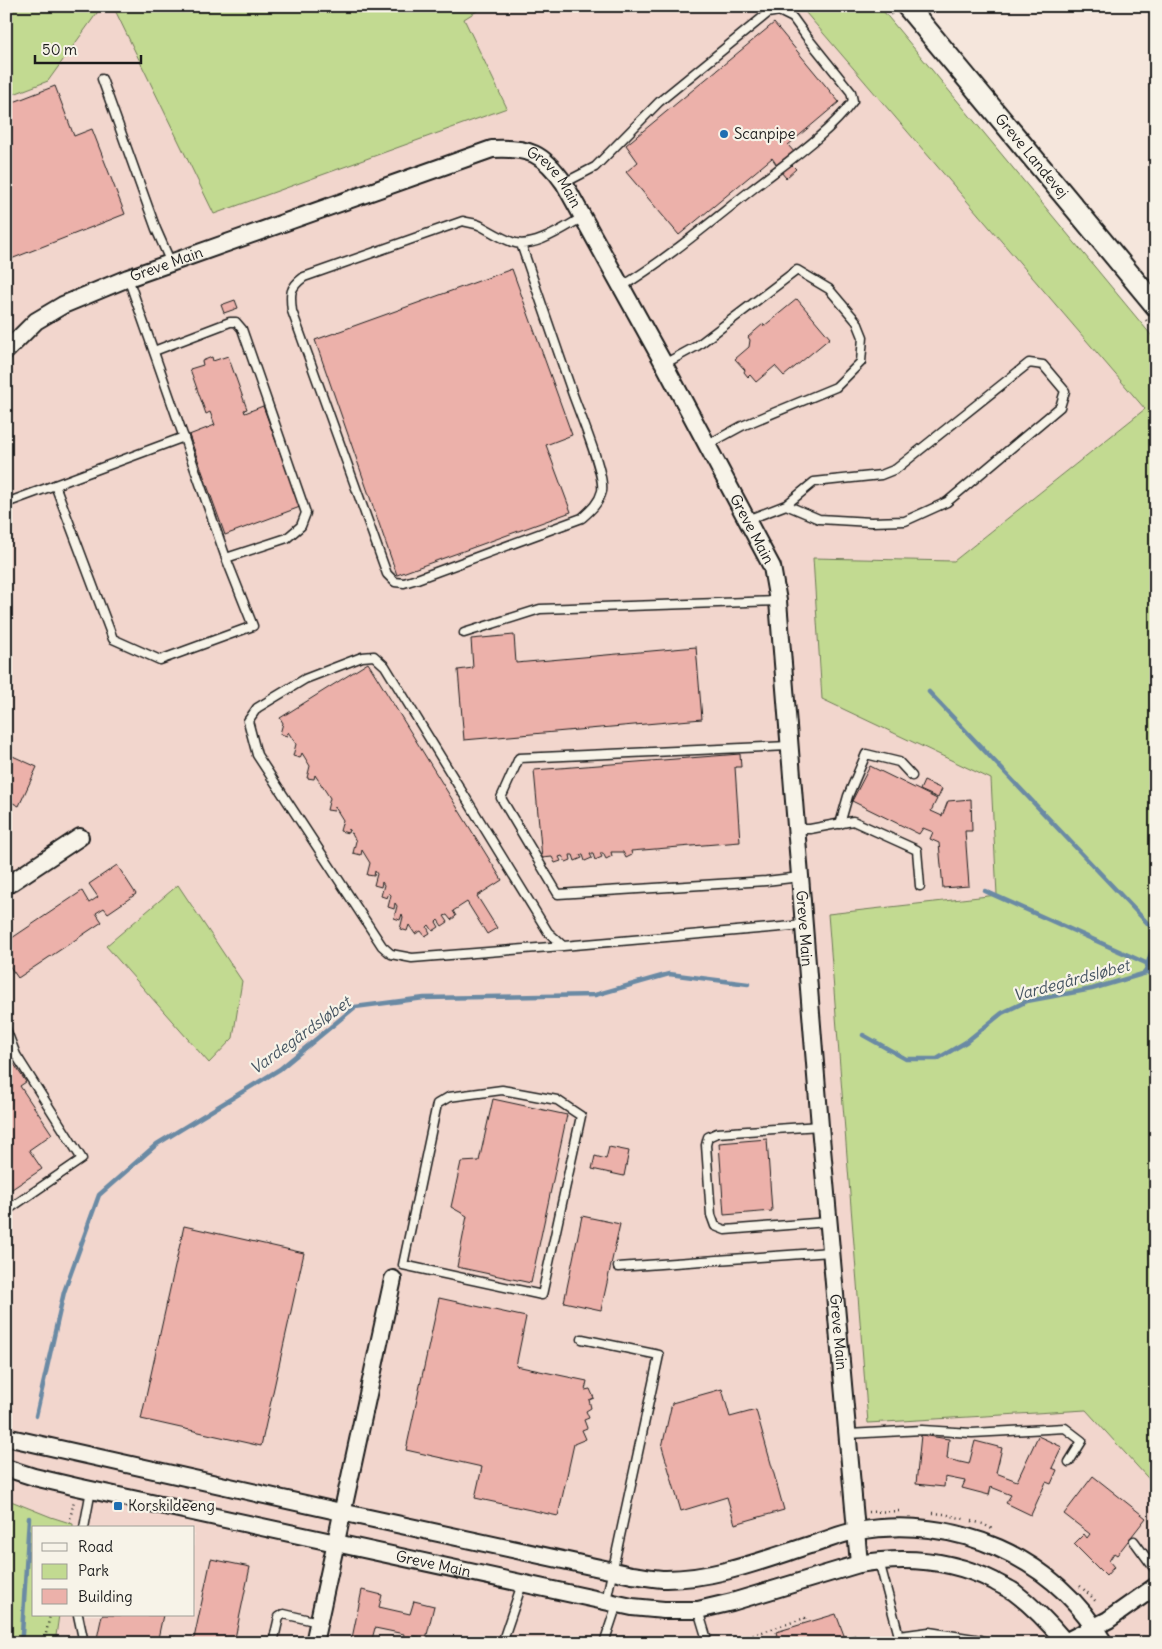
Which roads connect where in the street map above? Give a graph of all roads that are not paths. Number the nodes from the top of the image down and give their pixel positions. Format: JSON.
{"nodes":[{"id":1,"x":906,"y":6,"type":"edge"},
{"id":2,"x":102,"y":79,"type":"dead end"},
{"id":3,"x":564,"y":184,"type":"junction"},
{"id":4,"x":583,"y":217,"type":"junction"},
{"id":5,"x":521,"y":244,"type":"junction"},
{"id":6,"x":171,"y":262,"type":"junction"},
{"id":7,"x":128,"y":278,"type":"junction"},
{"id":8,"x":621,"y":287,"type":"junction"},
{"id":9,"x":1156,"y":306,"type":"edge"},
{"id":10,"x":6,"y":351,"type":"edge"},
{"id":11,"x":154,"y":351,"type":"junction"},
{"id":12,"x":664,"y":364,"type":"junction"},
{"id":13,"x":184,"y":437,"type":"junction"},
{"id":14,"x":707,"y":445,"type":"junction"},
{"id":15,"x":55,"y":485,"type":"junction"},
{"id":16,"x":6,"y":503,"type":"edge"},
{"id":17,"x":786,"y":505,"type":"junction"},
{"id":18,"x":747,"y":520,"type":"junction"},
{"id":19,"x":226,"y":558,"type":"junction"},
{"id":20,"x":778,"y":601,"type":"junction"},
{"id":21,"x":464,"y":633,"type":"dead end"},
{"id":22,"x":789,"y":746,"type":"junction"},
{"id":23,"x":912,"y":776,"type":"dead end"},
{"id":24,"x":840,"y":824,"type":"junction"},
{"id":25,"x":796,"y":829,"type":"junction"},
{"id":26,"x":80,"y":837,"type":"dead end"},
{"id":27,"x":800,"y":878,"type":"junction"},
{"id":28,"x":6,"y":886,"type":"edge"},
{"id":29,"x":920,"y":886,"type":"dead end"},
{"id":30,"x":804,"y":925,"type":"junction"},
{"id":31,"x":563,"y":946,"type":"junction"},
{"id":32,"x":6,"y":1029,"type":"edge"},
{"id":33,"x":820,"y":1126,"type":"junction"},
{"id":34,"x":6,"y":1210,"type":"edge"},
{"id":35,"x":828,"y":1222,"type":"junction"},
{"id":36,"x":831,"y":1252,"type":"junction"},
{"id":37,"x":403,"y":1265,"type":"junction"},
{"id":38,"x":618,"y":1267,"type":"dead end"},
{"id":39,"x":393,"y":1279,"type":"joint"},
{"id":40,"x":582,"y":1339,"type":"dead end"},
{"id":41,"x":848,"y":1434,"type":"junction"},
{"id":42,"x":6,"y":1437,"type":"edge"},
{"id":43,"x":1069,"y":1462,"type":"dead end"},
{"id":44,"x":6,"y":1468,"type":"edge"},
{"id":45,"x":84,"y":1489,"type":"junction"},
{"id":46,"x":341,"y":1512,"type":"junction"},
{"id":47,"x":84,"y":1526,"type":"edge"},
{"id":48,"x":856,"y":1531,"type":"junction"},
{"id":49,"x":1134,"y":1541,"type":"dead end"},
{"id":50,"x":335,"y":1544,"type":"junction"},
{"id":51,"x":879,"y":1561,"type":"junction"},
{"id":52,"x":860,"y":1564,"type":"junction"},
{"id":53,"x":613,"y":1570,"type":"junction"},
{"id":54,"x":1156,"y":1571,"type":"edge"},
{"id":55,"x":522,"y":1584,"type":"junction"},
{"id":56,"x":1156,"y":1586,"type":"edge"},
{"id":57,"x":611,"y":1603,"type":"junction"},
{"id":58,"x":698,"y":1610,"type":"junction"},
{"id":59,"x":78,"y":1616,"type":"edge"},
{"id":60,"x":318,"y":1622,"type":"junction"},
{"id":61,"x":1094,"y":1626,"type":"junction"},
{"id":62,"x":84,"y":1643,"type":"edge"},
{"id":63,"x":273,"y":1643,"type":"edge"},
{"id":64,"x":314,"y":1643,"type":"edge"},
{"id":65,"x":502,"y":1643,"type":"edge"},
{"id":66,"x":604,"y":1643,"type":"edge"},
{"id":67,"x":708,"y":1643,"type":"edge"},
{"id":68,"x":986,"y":1643,"type":"edge"},
{"id":69,"x":1065,"y":1643,"type":"edge"},
{"id":70,"x":1104,"y":1643,"type":"edge"}],
"edges":[{"from":1,"to":9,"type":"street","name":"Greve Landevej"},
{"from":2,"to":6,"type":"lane"},
{"from":3,"to":4,"type":"street","name":"Greve Main"},
{"from":3,"to":6,"type":"street","name":"Greve Main"},
{"from":3,"to":8,"type":"lane"},
{"from":4,"to":5,"type":"lane"},
{"from":4,"to":8,"type":"street","name":"Greve Main"},
{"from":5,"to":5,"type":"lane"},
{"from":6,"to":7,"type":"street","name":"Greve Main"},
{"from":7,"to":10,"type":"street","name":"Greve Main"},
{"from":7,"to":11,"type":"lane"},
{"from":8,"to":12,"type":"street","name":"Greve Main"},
{"from":11,"to":13,"type":"lane"},
{"from":11,"to":19,"type":"lane"},
{"from":12,"to":14,"type":"street","name":"Greve Main"},
{"from":12,"to":14,"type":"lane"},
{"from":13,"to":15,"type":"lane"},
{"from":13,"to":19,"type":"lane"},
{"from":14,"to":18,"type":"street","name":"Greve Main"},
{"from":15,"to":16,"type":"lane"},
{"from":15,"to":19,"type":"lane"},
{"from":17,"to":17,"type":"lane"},
{"from":17,"to":18,"type":"lane"},
{"from":18,"to":20,"type":"street","name":"Greve Main"},
{"from":20,"to":21,"type":"lane"},
{"from":20,"to":22,"type":"street","name":"Greve Main"},
{"from":22,"to":25,"type":"street","name":"Greve Main"},
{"from":22,"to":27,"type":"lane"},
{"from":23,"to":24,"type":"lane"},
{"from":24,"to":25,"type":"lane"},
{"from":24,"to":29,"type":"lane"},
{"from":25,"to":27,"type":"street","name":"Greve Main"},
{"from":26,"to":28,"type":"street"},
{"from":27,"to":30,"type":"street","name":"Greve Main"},
{"from":30,"to":31,"type":"lane"},
{"from":30,"to":33,"type":"street","name":"Greve Main"},
{"from":31,"to":31,"type":"lane"},
{"from":32,"to":34,"type":"lane"},
{"from":33,"to":35,"type":"street","name":"Greve Main"},
{"from":33,"to":35,"type":"lane"},
{"from":35,"to":36,"type":"street","name":"Greve Main"},
{"from":36,"to":38,"type":"lane"},
{"from":36,"to":41,"type":"street","name":"Greve Main"},
{"from":37,"to":37,"type":"lane"},
{"from":37,"to":39,"type":"lane"},
{"from":39,"to":46,"type":"street"},
{"from":40,"to":53,"type":"lane"},
{"from":41,"to":43,"type":"lane"},
{"from":41,"to":48,"type":"street","name":"Greve Main"},
{"from":42,"to":46,"type":"street"},
{"from":44,"to":45,"type":"street","name":"Greve Main"},
{"from":45,"to":47,"type":"lane"},
{"from":45,"to":50,"type":"street","name":"Greve Main"},
{"from":46,"to":50,"type":"street"},
{"from":46,"to":53,"type":"street"},
{"from":48,"to":52,"type":"street","name":"Greve Main"},
{"from":48,"to":53,"type":"street"},
{"from":48,"to":61,"type":"street"},
{"from":49,"to":54,"type":"lane"},
{"from":50,"to":55,"type":"street","name":"Greve Main"},
{"from":50,"to":60,"type":"street"},
{"from":51,"to":52,"type":"street","name":"Greve Main"},
{"from":51,"to":68,"type":"lane"},
{"from":51,"to":69,"type":"street","name":"Greve Main"},
{"from":52,"to":58,"type":"street","name":"Greve Main"},
{"from":53,"to":57,"type":"lane"},
{"from":55,"to":57,"type":"street","name":"Greve Main"},
{"from":55,"to":65,"type":"lane"},
{"from":56,"to":61,"type":"street"},
{"from":57,"to":58,"type":"street","name":"Greve Main"},
{"from":57,"to":66,"type":"lane"},
{"from":58,"to":67,"type":"lane"},
{"from":59,"to":62,"type":"lane"},
{"from":60,"to":63,"type":"lane"},
{"from":60,"to":64,"type":"street"},
{"from":61,"to":69,"type":"street"},
{"from":61,"to":70,"type":"street"}]}
